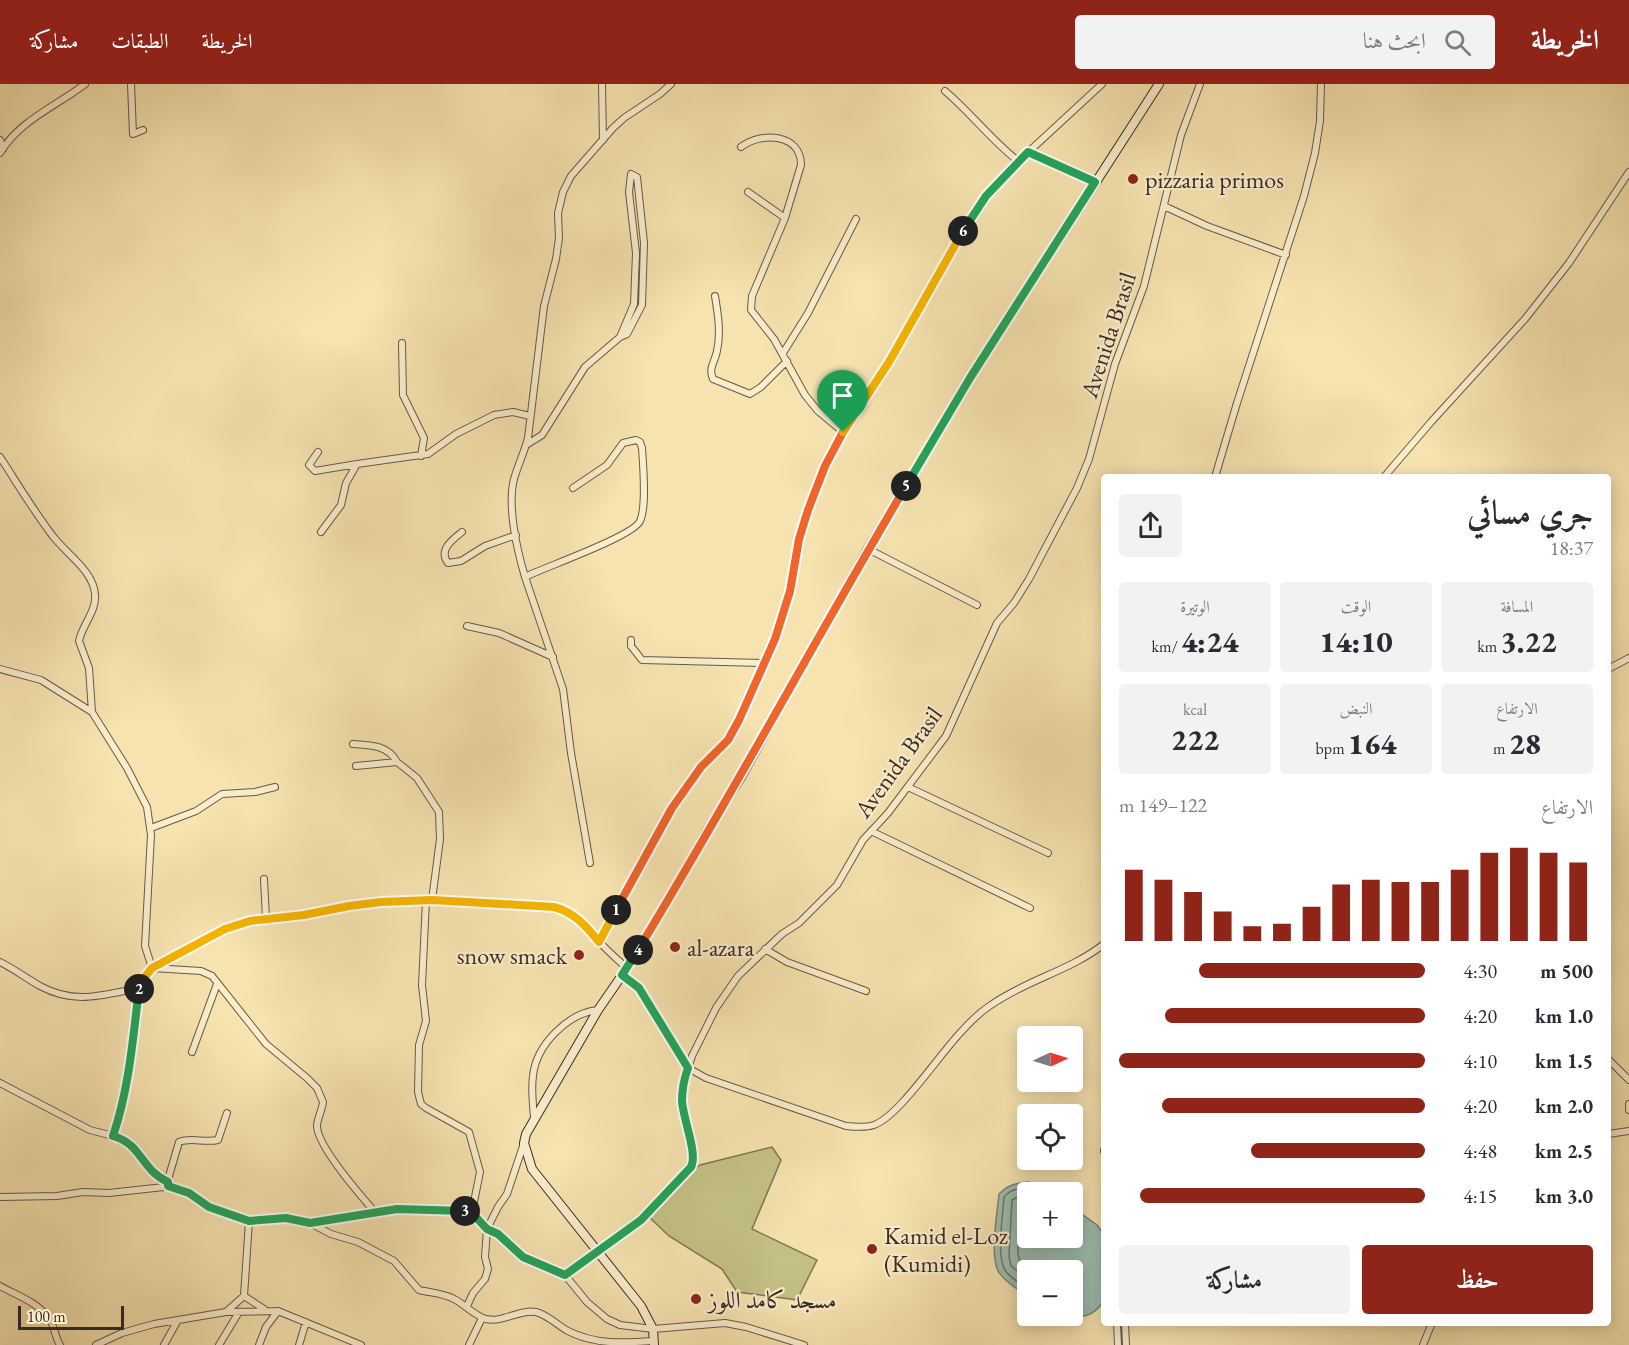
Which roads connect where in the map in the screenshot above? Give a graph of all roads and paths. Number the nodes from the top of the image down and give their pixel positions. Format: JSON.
{"nodes":[{"id":1,"x":85,"y":84,"type":"edge"},
{"id":2,"x":131,"y":84,"type":"edge"},
{"id":3,"x":602,"y":84,"type":"edge"},
{"id":4,"x":671,"y":84,"type":"edge"},
{"id":5,"x":1102,"y":84,"type":"edge"},
{"id":6,"x":1159,"y":84,"type":"edge"},
{"id":7,"x":1200,"y":84,"type":"edge"},
{"id":8,"x":1321,"y":84,"type":"edge"},
{"id":9,"x":945,"y":91,"type":"dead end"},
{"id":10,"x":143,"y":130,"type":"dead end"},
{"id":11,"x":0,"y":140,"type":"edge"},
{"id":12,"x":603,"y":141,"type":"junction"},
{"id":13,"x":741,"y":147,"type":"dead end"},
{"id":14,"x":1,"y":151,"type":"edge"},
{"id":15,"x":1028,"y":152,"type":"junction"},
{"id":16,"x":1018,"y":161,"type":"junction"},
{"id":17,"x":1629,"y":172,"type":"edge"},
{"id":18,"x":1095,"y":182,"type":"junction"},
{"id":19,"x":748,"y":192,"type":"dead end"},
{"id":20,"x":1164,"y":206,"type":"junction"},
{"id":21,"x":785,"y":218,"type":"junction"},
{"id":22,"x":856,"y":219,"type":"dead end"},
{"id":23,"x":1286,"y":255,"type":"junction"},
{"id":24,"x":715,"y":296,"type":"dead end"},
{"id":25,"x":620,"y":337,"type":"junction"},
{"id":26,"x":402,"y":343,"type":"dead end"},
{"id":27,"x":783,"y":353,"type":"junction"},
{"id":28,"x":787,"y":361,"type":"junction"},
{"id":29,"x":530,"y":416,"type":"junction"},
{"id":30,"x":843,"y":432,"type":"junction"},
{"id":31,"x":526,"y":446,"type":"junction"},
{"id":32,"x":318,"y":452,"type":"dead end"},
{"id":33,"x":421,"y":456,"type":"junction"},
{"id":34,"x":0,"y":457,"type":"edge"},
{"id":35,"x":357,"y":464,"type":"junction"},
{"id":36,"x":1216,"y":474,"type":"edge"},
{"id":37,"x":1387,"y":474,"type":"edge"},
{"id":38,"x":573,"y":488,"type":"dead end"},
{"id":39,"x":321,"y":532,"type":"dead end"},
{"id":40,"x":462,"y":532,"type":"dead end"},
{"id":41,"x":516,"y":535,"type":"junction"},
{"id":42,"x":868,"y":549,"type":"junction"},
{"id":43,"x":525,"y":577,"type":"junction"},
{"id":44,"x":977,"y":605,"type":"dead end"},
{"id":45,"x":467,"y":626,"type":"dead end"},
{"id":46,"x":631,"y":640,"type":"dead end"},
{"id":47,"x":553,"y":657,"type":"junction"},
{"id":48,"x":1629,"y":658,"type":"edge"},
{"id":49,"x":763,"y":663,"type":"junction"},
{"id":50,"x":1611,"y":667,"type":"edge"},
{"id":51,"x":0,"y":669,"type":"edge"},
{"id":52,"x":92,"y":712,"type":"junction"},
{"id":53,"x":353,"y":744,"type":"dead end"},
{"id":54,"x":398,"y":762,"type":"junction"},
{"id":55,"x":356,"y":766,"type":"dead end"},
{"id":56,"x":274,"y":787,"type":"dead end"},
{"id":57,"x":908,"y":787,"type":"junction"},
{"id":58,"x":151,"y":828,"type":"junction"},
{"id":59,"x":871,"y":831,"type":"junction"},
{"id":60,"x":1048,"y":853,"type":"dead end"},
{"id":61,"x":590,"y":863,"type":"dead end"},
{"id":62,"x":264,"y":879,"type":"dead end"},
{"id":63,"x":429,"y":900,"type":"junction"},
{"id":64,"x":1030,"y":908,"type":"dead end"},
{"id":65,"x":266,"y":919,"type":"junction"},
{"id":66,"x":599,"y":942,"type":"junction"},
{"id":67,"x":1101,"y":946,"type":"edge"},
{"id":68,"x":765,"y":949,"type":"junction"},
{"id":69,"x":0,"y":962,"type":"edge"},
{"id":70,"x":152,"y":968,"type":"junction"},
{"id":71,"x":624,"y":971,"type":"junction"},
{"id":72,"x":217,"y":984,"type":"junction"},
{"id":73,"x":139,"y":988,"type":"junction"},
{"id":74,"x":866,"y":990,"type":"dead end"},
{"id":75,"x":598,"y":1010,"type":"junction"},
{"id":76,"x":192,"y":1052,"type":"dead end"},
{"id":77,"x":1611,"y":1062,"type":"edge"},
{"id":78,"x":688,"y":1068,"type":"junction"},
{"id":79,"x":1629,"y":1080,"type":"edge"},
{"id":80,"x":0,"y":1083,"type":"edge"},
{"id":81,"x":1629,"y":1104,"type":"edge"},
{"id":82,"x":1629,"y":1110,"type":"edge"},
{"id":83,"x":227,"y":1113,"type":"dead end"},
{"id":84,"x":534,"y":1118,"type":"junction"},
{"id":85,"x":1629,"y":1131,"type":"edge"},
{"id":86,"x":1611,"y":1134,"type":"edge"},
{"id":87,"x":113,"y":1136,"type":"junction"},
{"id":88,"x":524,"y":1143,"type":"junction"},
{"id":89,"x":168,"y":1184,"type":"junction"},
{"id":90,"x":0,"y":1197,"type":"edge"},
{"id":91,"x":374,"y":1211,"type":"junction"},
{"id":92,"x":473,"y":1214,"type":"junction"},
{"id":93,"x":249,"y":1221,"type":"junction"},
{"id":94,"x":310,"y":1223,"type":"junction"},
{"id":95,"x":487,"y":1229,"type":"junction"},
{"id":96,"x":598,"y":1251,"type":"junction"},
{"id":97,"x":565,"y":1275,"type":"junction"},
{"id":98,"x":0,"y":1286,"type":"edge"},
{"id":99,"x":244,"y":1296,"type":"junction"},
{"id":100,"x":466,"y":1306,"type":"junction"},
{"id":101,"x":266,"y":1310,"type":"junction"},
{"id":102,"x":278,"y":1311,"type":"junction"},
{"id":103,"x":226,"y":1312,"type":"junction"},
{"id":104,"x":239,"y":1312,"type":"junction"},
{"id":105,"x":483,"y":1318,"type":"junction"},
{"id":106,"x":178,"y":1320,"type":"junction"},
{"id":107,"x":306,"y":1322,"type":"junction"},
{"id":108,"x":1117,"y":1326,"type":"edge"},
{"id":109,"x":1125,"y":1326,"type":"edge"},
{"id":110,"x":1431,"y":1326,"type":"edge"},
{"id":111,"x":653,"y":1329,"type":"junction"},
{"id":112,"x":654,"y":1343,"type":"edge"},
{"id":113,"x":620,"y":1344,"type":"edge"},
{"id":114,"x":60,"y":1345,"type":"edge"},
{"id":115,"x":96,"y":1345,"type":"edge"},
{"id":116,"x":164,"y":1345,"type":"edge"},
{"id":117,"x":219,"y":1345,"type":"edge"},
{"id":118,"x":259,"y":1345,"type":"edge"},
{"id":119,"x":299,"y":1345,"type":"edge"},
{"id":120,"x":361,"y":1345,"type":"edge"},
{"id":121,"x":469,"y":1345,"type":"edge"},
{"id":122,"x":804,"y":1345,"type":"edge"},
{"id":123,"x":1118,"y":1345,"type":"edge"},
{"id":124,"x":1126,"y":1345,"type":"edge"},
{"id":125,"x":1423,"y":1345,"type":"edge"}],
"edges":[{"from":1,"to":14,"type":"street"},
{"from":2,"to":10,"type":"street"},
{"from":3,"to":12,"type":"street"},
{"from":4,"to":12,"type":"street"},
{"from":5,"to":15,"type":"street"},
{"from":6,"to":18,"type":"main road"},
{"from":7,"to":20,"type":"street","name":"Avenida Brasil"},
{"from":8,"to":23,"type":"street"},
{"from":9,"to":16,"type":"street"},
{"from":11,"to":14,"type":"street"},
{"from":12,"to":29,"type":"street"},
{"from":13,"to":21,"type":"street"},
{"from":15,"to":16,"type":"street"},
{"from":15,"to":18,"type":"street"},
{"from":16,"to":30,"type":"street"},
{"from":17,"to":37,"type":"street"},
{"from":18,"to":42,"type":"main road"},
{"from":19,"to":21,"type":"street"},
{"from":20,"to":23,"type":"street"},
{"from":20,"to":57,"type":"street","name":"Avenida Brasil"},
{"from":21,"to":27,"type":"street"},
{"from":22,"to":27,"type":"street"},
{"from":23,"to":36,"type":"street"},
{"from":24,"to":28,"type":"street"},
{"from":25,"to":25,"type":"street"},
{"from":25,"to":31,"type":"street"},
{"from":26,"to":33,"type":"street"},
{"from":27,"to":28,"type":"street"},
{"from":28,"to":30,"type":"street"},
{"from":29,"to":31,"type":"street"},
{"from":29,"to":33,"type":"street"},
{"from":30,"to":49,"type":"street"},
{"from":31,"to":41,"type":"street"},
{"from":32,"to":35,"type":"street"},
{"from":33,"to":35,"type":"street"},
{"from":34,"to":52,"type":"street"},
{"from":35,"to":39,"type":"street"},
{"from":38,"to":43,"type":"street"},
{"from":40,"to":41,"type":"street"},
{"from":41,"to":43,"type":"street"},
{"from":42,"to":44,"type":"street"},
{"from":42,"to":71,"type":"main road"},
{"from":43,"to":47,"type":"street"},
{"from":45,"to":47,"type":"street"},
{"from":46,"to":49,"type":"street"},
{"from":47,"to":61,"type":"street"},
{"from":48,"to":50,"type":"street"},
{"from":49,"to":66,"type":"street"},
{"from":51,"to":52,"type":"street"},
{"from":52,"to":58,"type":"street"},
{"from":53,"to":54,"type":"street"},
{"from":54,"to":55,"type":"street"},
{"from":54,"to":63,"type":"street"},
{"from":56,"to":58,"type":"street"},
{"from":57,"to":59,"type":"street","name":"Avenida Brasil"},
{"from":57,"to":60,"type":"street"},
{"from":58,"to":70,"type":"street"},
{"from":59,"to":64,"type":"street"},
{"from":59,"to":68,"type":"street","name":"Avenida Brasil"},
{"from":62,"to":65,"type":"street"},
{"from":63,"to":65,"type":"street"},
{"from":63,"to":66,"type":"street"},
{"from":63,"to":92,"type":"street"},
{"from":65,"to":70,"type":"street"},
{"from":66,"to":71,"type":"street"},
{"from":67,"to":78,"type":"street"},
{"from":68,"to":74,"type":"street"},
{"from":68,"to":78,"type":"street","name":"Avenida Brasil"},
{"from":69,"to":73,"type":"street"},
{"from":70,"to":72,"type":"street"},
{"from":70,"to":73,"type":"street"},
{"from":71,"to":75,"type":"main road"},
{"from":71,"to":78,"type":"street"},
{"from":72,"to":76,"type":"street"},
{"from":72,"to":91,"type":"street"},
{"from":73,"to":87,"type":"street"},
{"from":75,"to":84,"type":"main road"},
{"from":75,"to":84,"type":"street"},
{"from":77,"to":79,"type":"street"},
{"from":78,"to":96,"type":"street","name":"Avenida Brasil"},
{"from":80,"to":87,"type":"street"},
{"from":81,"to":82,"type":"street"},
{"from":83,"to":89,"type":"street"},
{"from":84,"to":88,"type":"main road"},
{"from":85,"to":86,"type":"street"},
{"from":87,"to":89,"type":"street"},
{"from":88,"to":95,"type":"street"},
{"from":88,"to":96,"type":"main road"},
{"from":89,"to":90,"type":"street"},
{"from":89,"to":93,"type":"street"},
{"from":91,"to":92,"type":"street"},
{"from":91,"to":94,"type":"street"},
{"from":92,"to":95,"type":"street"},
{"from":93,"to":94,"type":"street"},
{"from":93,"to":99,"type":"street"},
{"from":94,"to":100,"type":"street"},
{"from":95,"to":97,"type":"street"},
{"from":95,"to":100,"type":"street"},
{"from":96,"to":97,"type":"street","name":"Avenida Brasil"},
{"from":96,"to":111,"type":"main road"},
{"from":97,"to":111,"type":"street"},
{"from":98,"to":114,"type":"street"},
{"from":99,"to":101,"type":"street"},
{"from":99,"to":103,"type":"street"},
{"from":100,"to":105,"type":"street"},
{"from":101,"to":102,"type":"street"},
{"from":101,"to":104,"type":"street"},
{"from":102,"to":107,"type":"street"},
{"from":102,"to":118,"type":"street"},
{"from":103,"to":104,"type":"street"},
{"from":103,"to":106,"type":"street"},
{"from":104,"to":117,"type":"street"},
{"from":105,"to":113,"type":"street"},
{"from":105,"to":121,"type":"street"},
{"from":106,"to":115,"type":"street"},
{"from":106,"to":116,"type":"street"},
{"from":107,"to":119,"type":"street"},
{"from":107,"to":120,"type":"street"},
{"from":108,"to":123,"type":"street"},
{"from":109,"to":124,"type":"street"},
{"from":110,"to":125,"type":"street"},
{"from":111,"to":112,"type":"main road"},
{"from":111,"to":122,"type":"street"},
{"from":112,"to":113,"type":"street"}]}
